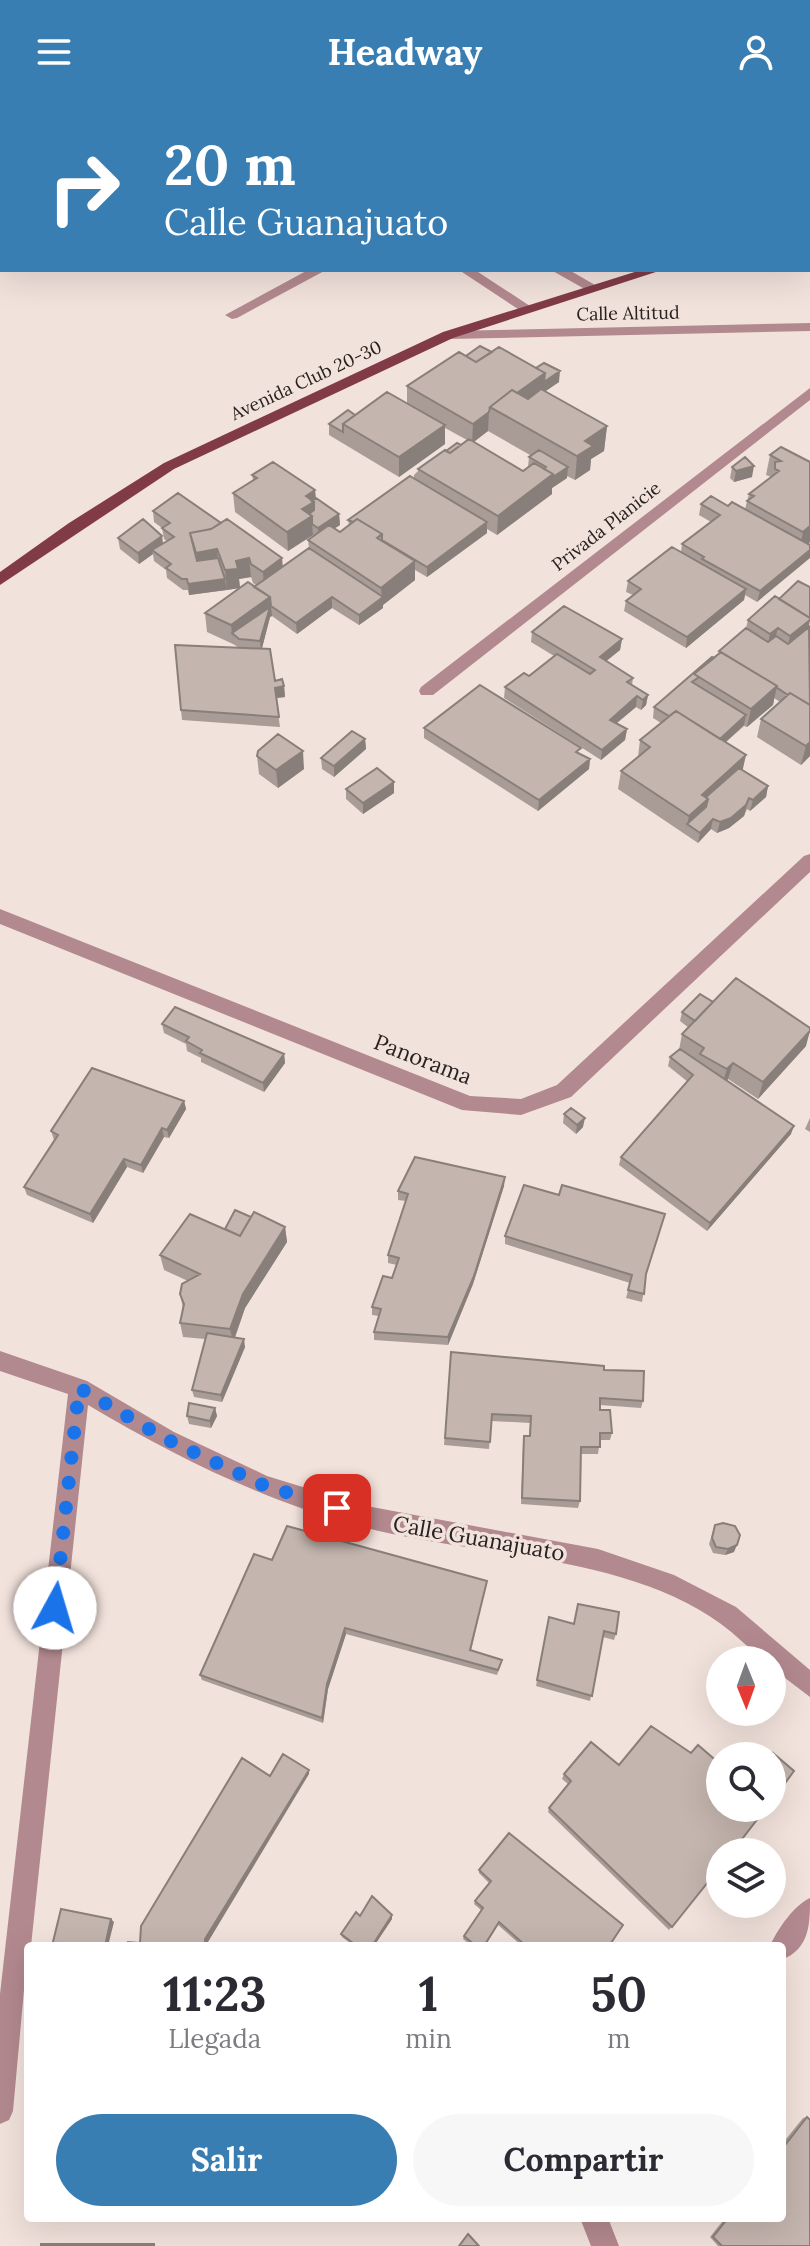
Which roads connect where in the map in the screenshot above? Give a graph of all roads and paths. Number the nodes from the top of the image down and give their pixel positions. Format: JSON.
{"nodes":[{"id":1,"x":315,"y":272,"type":"edge"},
{"id":2,"x":469,"y":272,"type":"edge"},
{"id":3,"x":562,"y":272,"type":"edge"},
{"id":4,"x":649,"y":272,"type":"edge"},
{"id":5,"x":595,"y":289,"type":"junction"},
{"id":6,"x":526,"y":308,"type":"junction"},
{"id":7,"x":232,"y":315,"type":"dead end"},
{"id":8,"x":810,"y":327,"type":"edge"},
{"id":9,"x":448,"y":335,"type":"junction"},
{"id":10,"x":810,"y":393,"type":"edge"},
{"id":11,"x":0,"y":580,"type":"edge"},
{"id":12,"x":427,"y":691,"type":"dead end"},
{"id":13,"x":810,"y":861,"type":"edge"},
{"id":14,"x":0,"y":916,"type":"edge"},
{"id":15,"x":0,"y":1361,"type":"edge"},
{"id":16,"x":79,"y":1388,"type":"junction"},
{"id":17,"x":810,"y":1685,"type":"edge"},
{"id":18,"x":810,"y":1911,"type":"edge"},
{"id":19,"x":786,"y":1942,"type":"edge"},
{"id":20,"x":0,"y":2111,"type":"edge"},
{"id":21,"x":596,"y":2222,"type":"edge"},
{"id":22,"x":605,"y":2246,"type":"edge"}],
"edges":[{"from":1,"to":7,"type":"street"},
{"from":2,"to":6,"type":"street"},
{"from":3,"to":5,"type":"street"},
{"from":4,"to":5,"type":"main road","name":"Avenida Club 20-30"},
{"from":5,"to":6,"type":"main road","name":"Avenida Club 20-30"},
{"from":6,"to":9,"type":"main road","name":"Avenida Club 20-30"},
{"from":8,"to":9,"type":"street","name":"Calle Altitud"},
{"from":9,"to":11,"type":"main road","name":"Avenida Club 20-30"},
{"from":10,"to":12,"type":"street","name":"Privada Planicie"},
{"from":13,"to":14,"type":"street","name":"Panorama"},
{"from":15,"to":16,"type":"street","name":"Calle Guanajuato"},
{"from":16,"to":17,"type":"street","name":"Calle Guanajuato"},
{"from":16,"to":20,"type":"street"},
{"from":18,"to":19,"type":"street"},
{"from":21,"to":22,"type":"street"}]}
